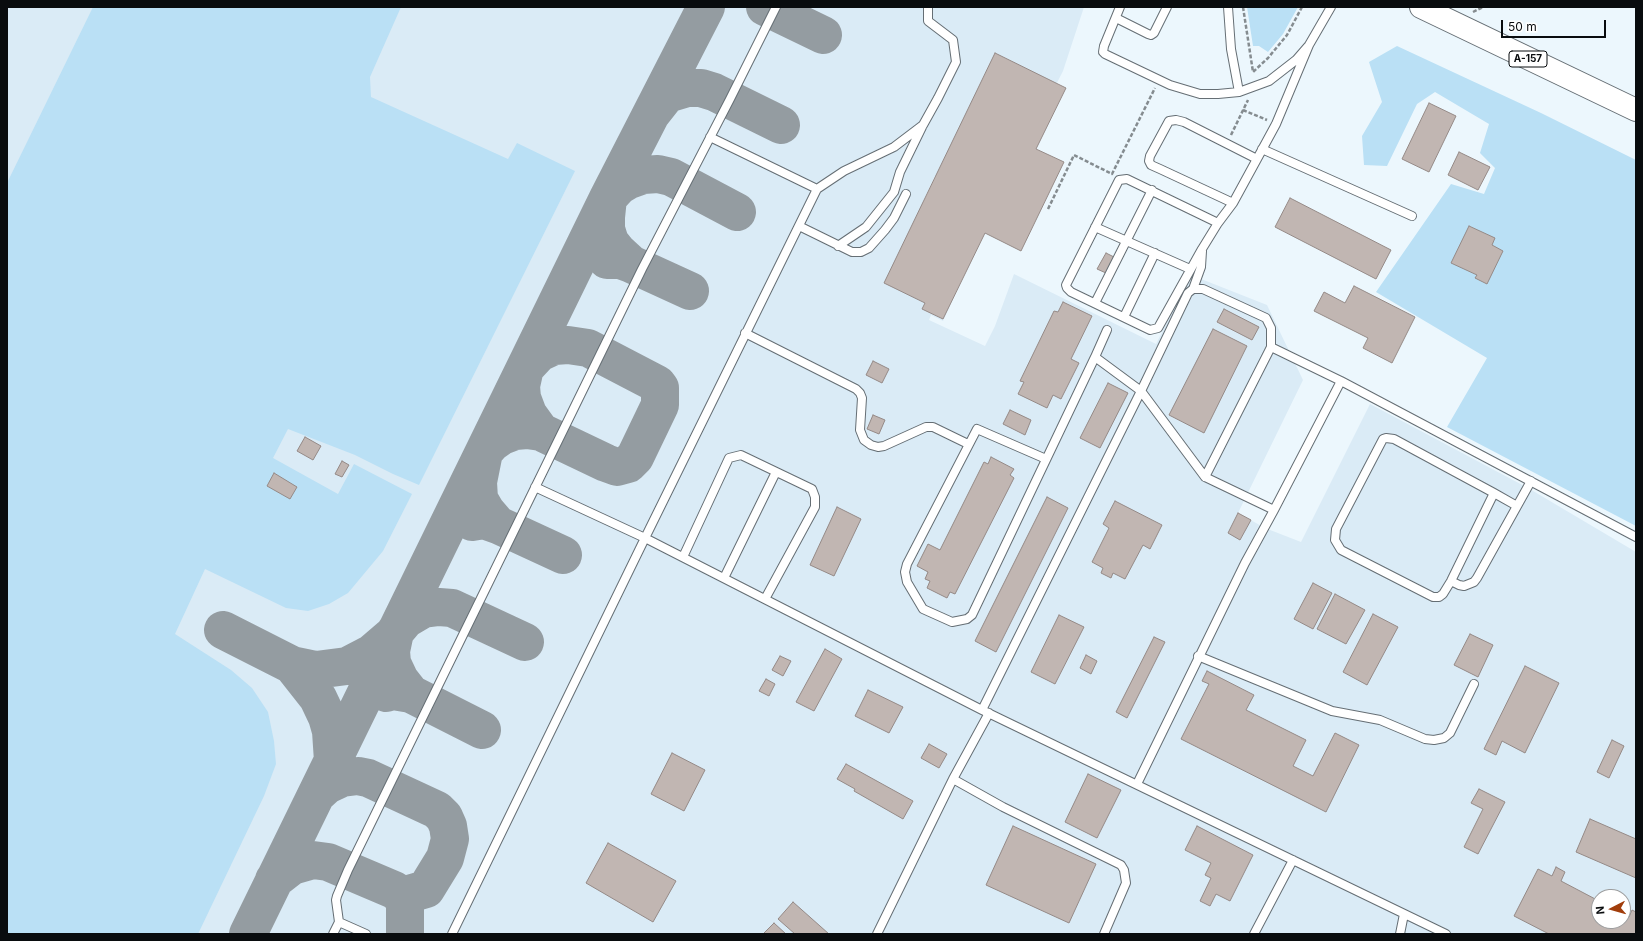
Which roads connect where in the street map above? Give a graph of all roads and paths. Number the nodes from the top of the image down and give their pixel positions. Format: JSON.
{"nodes":[{"id":1,"x":776,"y":7,"type":"edge"},
{"id":2,"x":928,"y":7,"type":"edge"},
{"id":3,"x":1120,"y":7,"type":"edge"},
{"id":4,"x":1167,"y":7,"type":"edge"},
{"id":5,"x":1228,"y":7,"type":"edge"},
{"id":6,"x":1243,"y":7,"type":"edge"},
{"id":7,"x":1302,"y":7,"type":"edge"},
{"id":8,"x":1331,"y":7,"type":"edge"},
{"id":9,"x":1421,"y":7,"type":"edge"},
{"id":10,"x":1116,"y":18,"type":"junction"},
{"id":11,"x":1309,"y":45,"type":"junction"},
{"id":12,"x":1159,"y":80,"type":"junction"},
{"id":13,"x":1239,"y":92,"type":"junction"},
{"id":14,"x":1248,"y":99,"type":"dead end"},
{"id":15,"x":1243,"y":110,"type":"junction"},
{"id":16,"x":1636,"y":110,"type":"edge"},
{"id":17,"x":1269,"y":121,"type":"dead end"},
{"id":18,"x":923,"y":125,"type":"junction"},
{"id":19,"x":710,"y":137,"type":"junction"},
{"id":20,"x":1227,"y":144,"type":"junction"},
{"id":21,"x":1262,"y":149,"type":"junction"},
{"id":22,"x":1257,"y":160,"type":"junction"},
{"id":23,"x":817,"y":189,"type":"junction"},
{"id":24,"x":1152,"y":190,"type":"junction"},
{"id":25,"x":906,"y":194,"type":"dead end"},
{"id":26,"x":1233,"y":203,"type":"junction"},
{"id":27,"x":1048,"y":209,"type":"dead end"},
{"id":28,"x":1412,"y":216,"type":"dead end"},
{"id":29,"x":1218,"y":223,"type":"junction"},
{"id":30,"x":799,"y":226,"type":"junction"},
{"id":31,"x":1095,"y":227,"type":"junction"},
{"id":32,"x":1127,"y":240,"type":"junction"},
{"id":33,"x":838,"y":246,"type":"junction"},
{"id":34,"x":1202,"y":249,"type":"junction"},
{"id":35,"x":1155,"y":253,"type":"junction"},
{"id":36,"x":1190,"y":269,"type":"junction"},
{"id":37,"x":1193,"y":288,"type":"junction"},
{"id":38,"x":1095,"y":303,"type":"junction"},
{"id":39,"x":1124,"y":317,"type":"junction"},
{"id":40,"x":1107,"y":330,"type":"dead end"},
{"id":41,"x":745,"y":333,"type":"junction"},
{"id":42,"x":1271,"y":347,"type":"junction"},
{"id":43,"x":1095,"y":357,"type":"junction"},
{"id":44,"x":1341,"y":381,"type":"junction"},
{"id":45,"x":1141,"y":391,"type":"junction"},
{"id":46,"x":968,"y":444,"type":"junction"},
{"id":47,"x":1046,"y":459,"type":"junction"},
{"id":48,"x":776,"y":472,"type":"junction"},
{"id":49,"x":1205,"y":477,"type":"junction"},
{"id":50,"x":1531,"y":481,"type":"junction"},
{"id":51,"x":535,"y":487,"type":"junction"},
{"id":52,"x":1494,"y":493,"type":"junction"},
{"id":53,"x":1517,"y":506,"type":"junction"},
{"id":54,"x":1274,"y":510,"type":"junction"},
{"id":55,"x":1636,"y":537,"type":"edge"},
{"id":56,"x":645,"y":538,"type":"junction"},
{"id":57,"x":683,"y":557,"type":"junction"},
{"id":58,"x":724,"y":578,"type":"junction"},
{"id":59,"x":1451,"y":581,"type":"junction"},
{"id":60,"x":765,"y":599,"type":"junction"},
{"id":61,"x":1198,"y":656,"type":"junction"},
{"id":62,"x":1474,"y":684,"type":"dead end"},
{"id":63,"x":985,"y":711,"type":"junction"},
{"id":64,"x":953,"y":779,"type":"junction"},
{"id":65,"x":1137,"y":784,"type":"junction"},
{"id":66,"x":1293,"y":860,"type":"junction"},
{"id":67,"x":1404,"y":914,"type":"junction"},
{"id":68,"x":339,"y":922,"type":"junction"},
{"id":69,"x":333,"y":934,"type":"edge"},
{"id":70,"x":366,"y":934,"type":"edge"},
{"id":71,"x":452,"y":934,"type":"edge"},
{"id":72,"x":877,"y":934,"type":"edge"},
{"id":73,"x":1104,"y":934,"type":"edge"},
{"id":74,"x":1254,"y":934,"type":"edge"},
{"id":75,"x":1400,"y":934,"type":"edge"},
{"id":76,"x":1446,"y":934,"type":"edge"}],
"edges":[{"from":1,"to":19,"type":"lane"},
{"from":2,"to":18,"type":"lane"},
{"from":3,"to":10,"type":"lane"},
{"from":4,"to":10,"type":"lane"},
{"from":5,"to":13,"type":"lane"},
{"from":6,"to":7,"type":"path"},
{"from":8,"to":11,"type":"lane"},
{"from":9,"to":16,"type":"main road","number":"А-157"},
{"from":10,"to":12,"type":"lane"},
{"from":11,"to":13,"type":"lane"},
{"from":11,"to":21,"type":"lane"},
{"from":12,"to":13,"type":"lane"},
{"from":12,"to":27,"type":"path"},
{"from":14,"to":15,"type":"path"},
{"from":15,"to":17,"type":"path"},
{"from":15,"to":20,"type":"path"},
{"from":18,"to":23,"type":"lane"},
{"from":18,"to":33,"type":"lane"},
{"from":19,"to":23,"type":"lane"},
{"from":19,"to":51,"type":"lane"},
{"from":20,"to":22,"type":"lane"},
{"from":20,"to":26,"type":"lane"},
{"from":21,"to":22,"type":"lane"},
{"from":21,"to":28,"type":"lane"},
{"from":22,"to":26,"type":"lane"},
{"from":23,"to":30,"type":"lane"},
{"from":24,"to":29,"type":"lane"},
{"from":24,"to":31,"type":"lane"},
{"from":24,"to":32,"type":"lane"},
{"from":25,"to":33,"type":"lane"},
{"from":26,"to":29,"type":"lane"},
{"from":29,"to":34,"type":"lane"},
{"from":30,"to":33,"type":"lane"},
{"from":30,"to":41,"type":"lane"},
{"from":31,"to":32,"type":"lane"},
{"from":31,"to":38,"type":"lane"},
{"from":32,"to":35,"type":"lane"},
{"from":32,"to":38,"type":"lane"},
{"from":34,"to":36,"type":"lane"},
{"from":34,"to":37,"type":"lane"},
{"from":35,"to":36,"type":"lane"},
{"from":35,"to":39,"type":"lane"},
{"from":36,"to":39,"type":"lane"},
{"from":37,"to":42,"type":"lane"},
{"from":37,"to":45,"type":"lane"},
{"from":38,"to":39,"type":"lane"},
{"from":40,"to":43,"type":"lane"},
{"from":41,"to":46,"type":"lane"},
{"from":41,"to":56,"type":"lane"},
{"from":42,"to":44,"type":"lane"},
{"from":42,"to":49,"type":"lane"},
{"from":43,"to":45,"type":"lane"},
{"from":43,"to":47,"type":"lane"},
{"from":44,"to":50,"type":"lane"},
{"from":44,"to":54,"type":"lane"},
{"from":45,"to":49,"type":"lane"},
{"from":45,"to":63,"type":"lane"},
{"from":46,"to":47,"type":"lane"},
{"from":46,"to":47,"type":"lane"},
{"from":48,"to":57,"type":"lane"},
{"from":48,"to":58,"type":"lane"},
{"from":48,"to":60,"type":"lane"},
{"from":49,"to":54,"type":"lane"},
{"from":50,"to":53,"type":"lane"},
{"from":50,"to":55,"type":"lane"},
{"from":51,"to":56,"type":"lane"},
{"from":51,"to":68,"type":"lane"},
{"from":52,"to":53,"type":"lane"},
{"from":52,"to":59,"type":"lane"},
{"from":52,"to":59,"type":"lane"},
{"from":53,"to":59,"type":"lane"},
{"from":54,"to":61,"type":"lane"},
{"from":56,"to":57,"type":"lane"},
{"from":56,"to":71,"type":"lane"},
{"from":57,"to":58,"type":"lane"},
{"from":58,"to":60,"type":"lane"},
{"from":60,"to":63,"type":"lane"},
{"from":61,"to":62,"type":"lane"},
{"from":61,"to":65,"type":"lane"},
{"from":63,"to":64,"type":"lane"},
{"from":63,"to":65,"type":"lane"},
{"from":64,"to":72,"type":"lane"},
{"from":64,"to":73,"type":"lane"},
{"from":65,"to":66,"type":"lane"},
{"from":66,"to":67,"type":"lane"},
{"from":66,"to":74,"type":"lane"},
{"from":67,"to":75,"type":"lane"},
{"from":67,"to":76,"type":"lane"},
{"from":68,"to":69,"type":"lane"},
{"from":68,"to":70,"type":"lane"}]}
